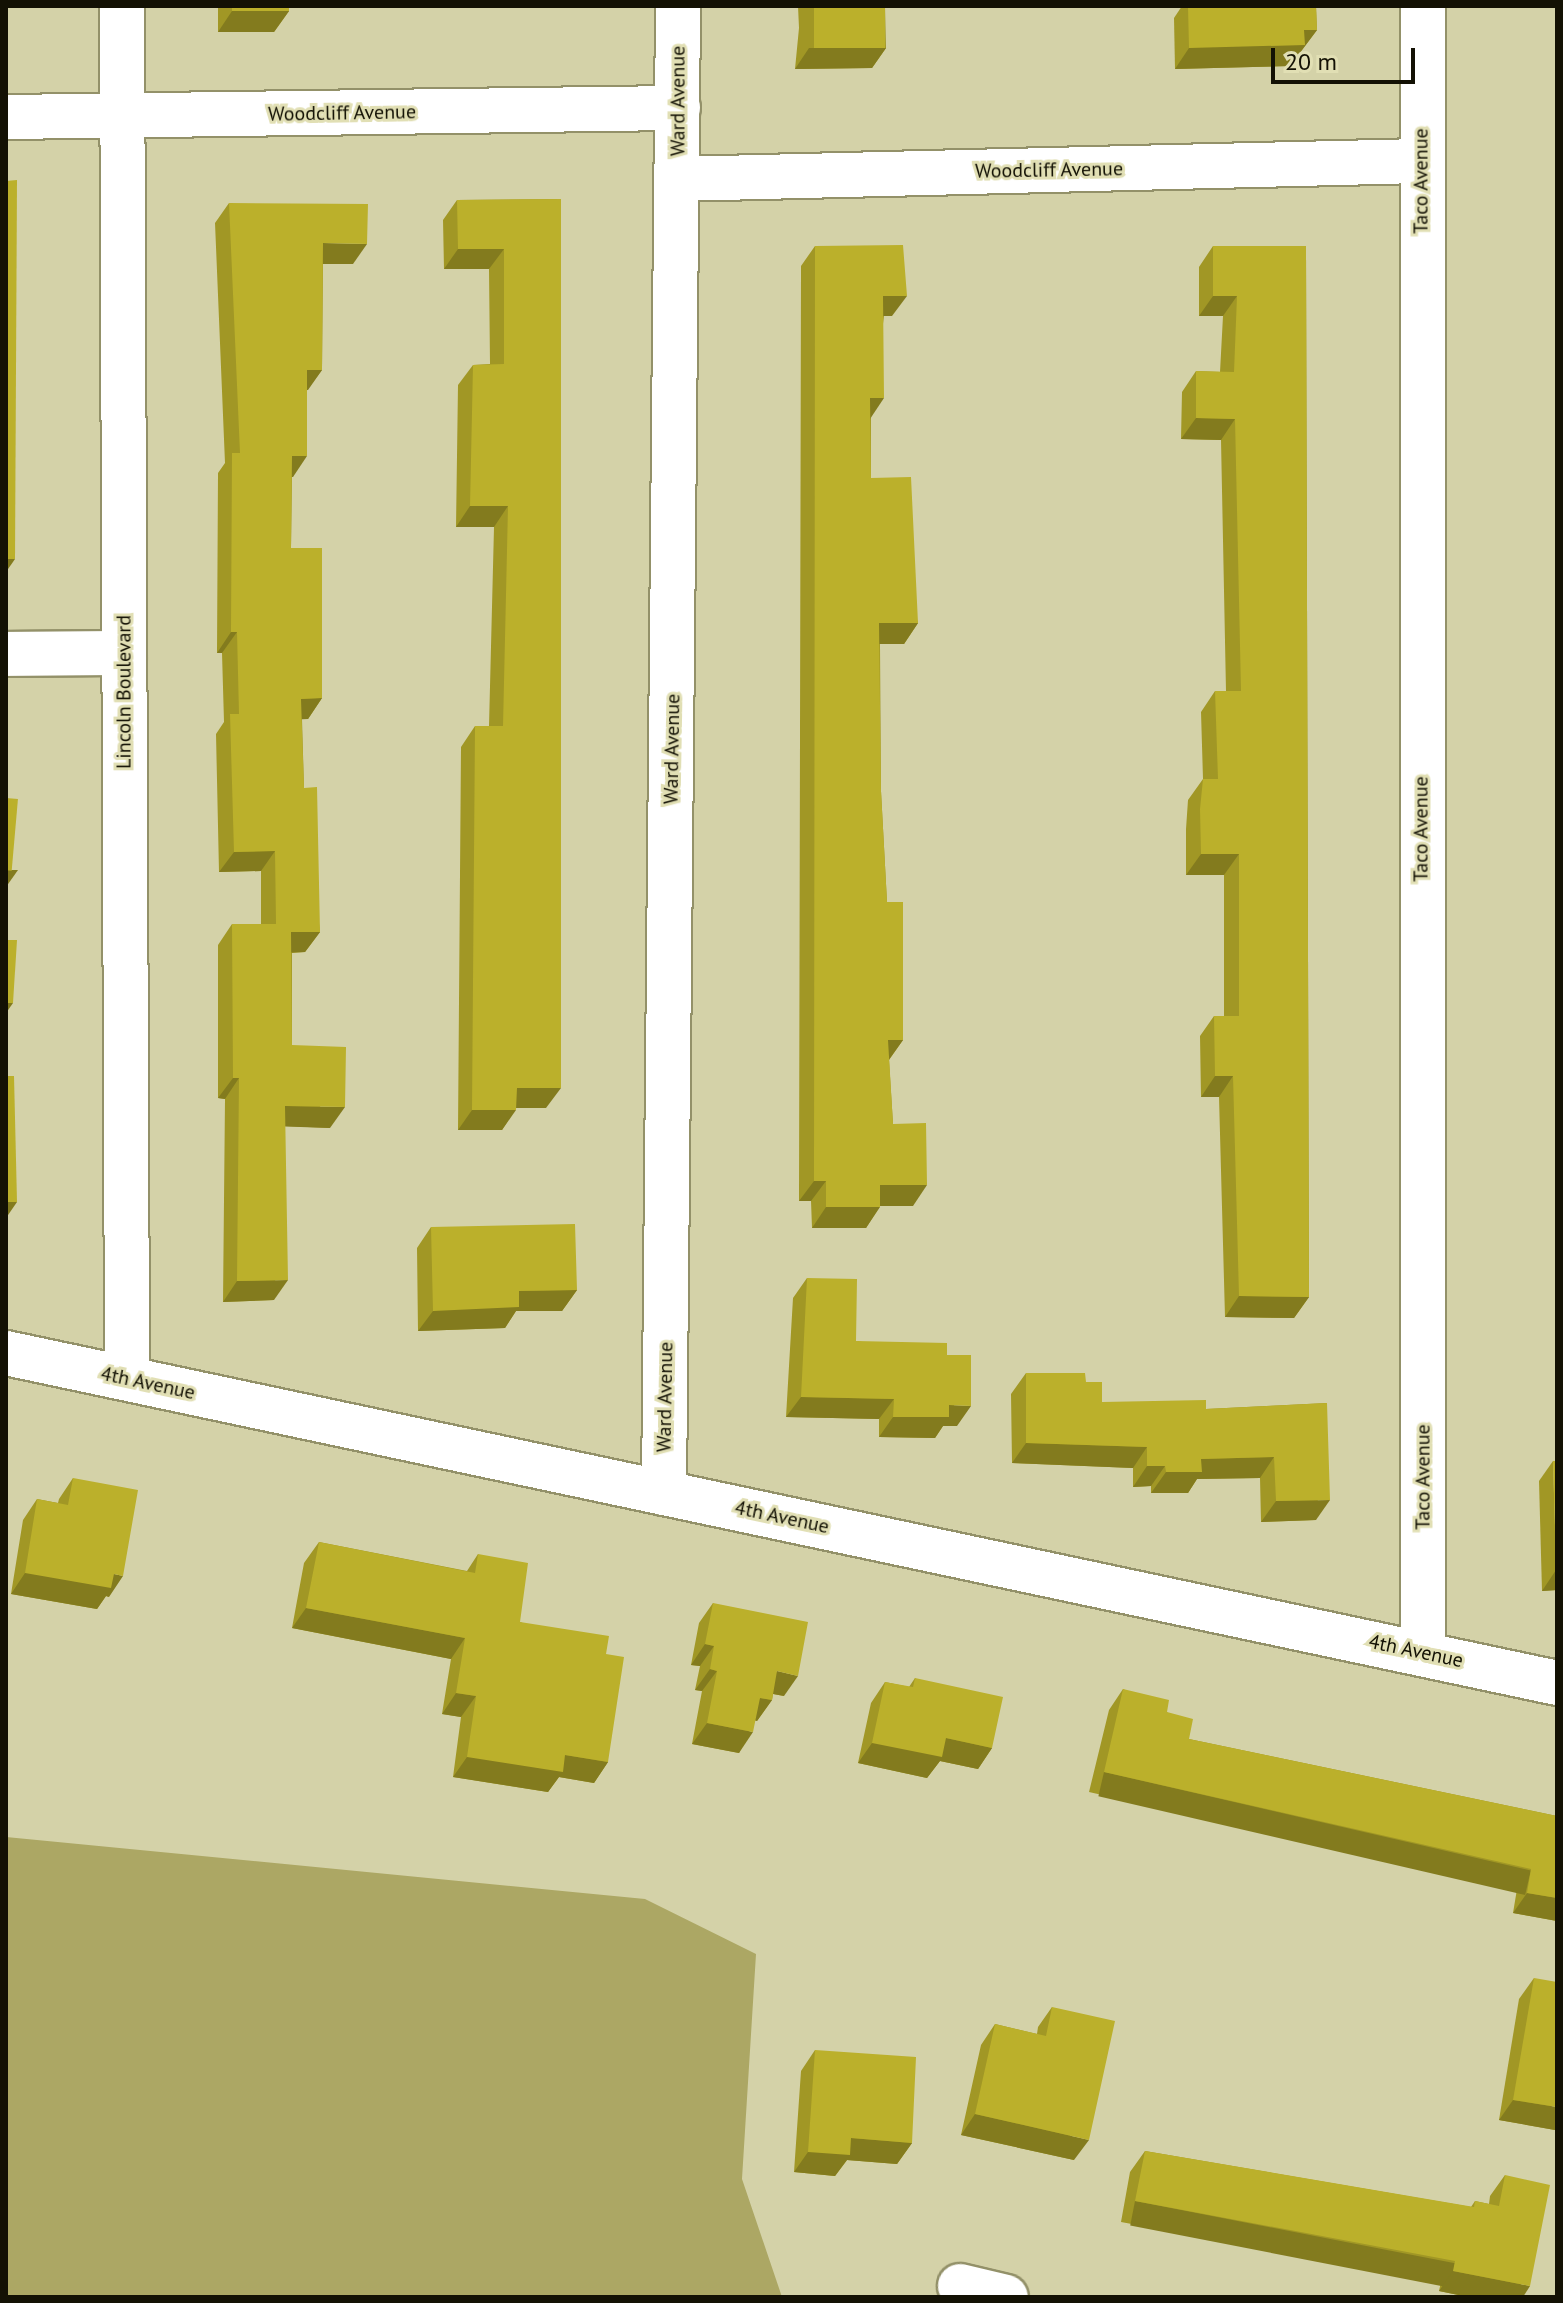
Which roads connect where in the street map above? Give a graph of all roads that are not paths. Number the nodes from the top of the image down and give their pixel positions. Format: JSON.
{"nodes":[{"id":1,"x":122,"y":6,"type":"edge"},
{"id":2,"x":678,"y":6,"type":"edge"},
{"id":3,"x":1423,"y":6,"type":"edge"},
{"id":4,"x":678,"y":108,"type":"junction"},
{"id":5,"x":123,"y":116,"type":"junction"},
{"id":6,"x":6,"y":117,"type":"edge"},
{"id":7,"x":1420,"y":161,"type":"junction"},
{"id":8,"x":678,"y":179,"type":"junction"},
{"id":9,"x":124,"y":653,"type":"junction"},
{"id":10,"x":6,"y":654,"type":"edge"},
{"id":11,"x":6,"y":1353,"type":"edge"},
{"id":12,"x":127,"y":1378,"type":"junction"},
{"id":13,"x":664,"y":1493,"type":"junction"},
{"id":14,"x":1423,"y":1652,"type":"junction"},
{"id":15,"x":1557,"y":1683,"type":"edge"},
{"id":16,"x":960,"y":2286,"type":"dead end"},
{"id":17,"x":1006,"y":2297,"type":"edge"}],
"edges":[{"from":1,"to":5,"type":"street","name":"Lincoln Boulevard"},
{"from":2,"to":4,"type":"street","name":"Ward Avenue"},
{"from":3,"to":7,"type":"street","name":"Taco Avenue"},
{"from":4,"to":5,"type":"street","name":"Woodcliff Avenue"},
{"from":4,"to":8,"type":"street","name":"Ward Avenue"},
{"from":5,"to":6,"type":"street","name":"Woodcliff Avenue"},
{"from":5,"to":9,"type":"street","name":"Lincoln Boulevard"},
{"from":7,"to":8,"type":"street","name":"Woodcliff Avenue"},
{"from":7,"to":14,"type":"street","name":"Taco Avenue"},
{"from":8,"to":13,"type":"street","name":"Ward Avenue"},
{"from":9,"to":10,"type":"street"},
{"from":9,"to":12,"type":"street","name":"Lincoln Boulevard"},
{"from":11,"to":12,"type":"street","name":"4th Avenue"},
{"from":12,"to":13,"type":"street","name":"4th Avenue"},
{"from":13,"to":14,"type":"street","name":"4th Avenue"},
{"from":14,"to":15,"type":"street","name":"4th Avenue"},
{"from":16,"to":17,"type":"street"}]}
